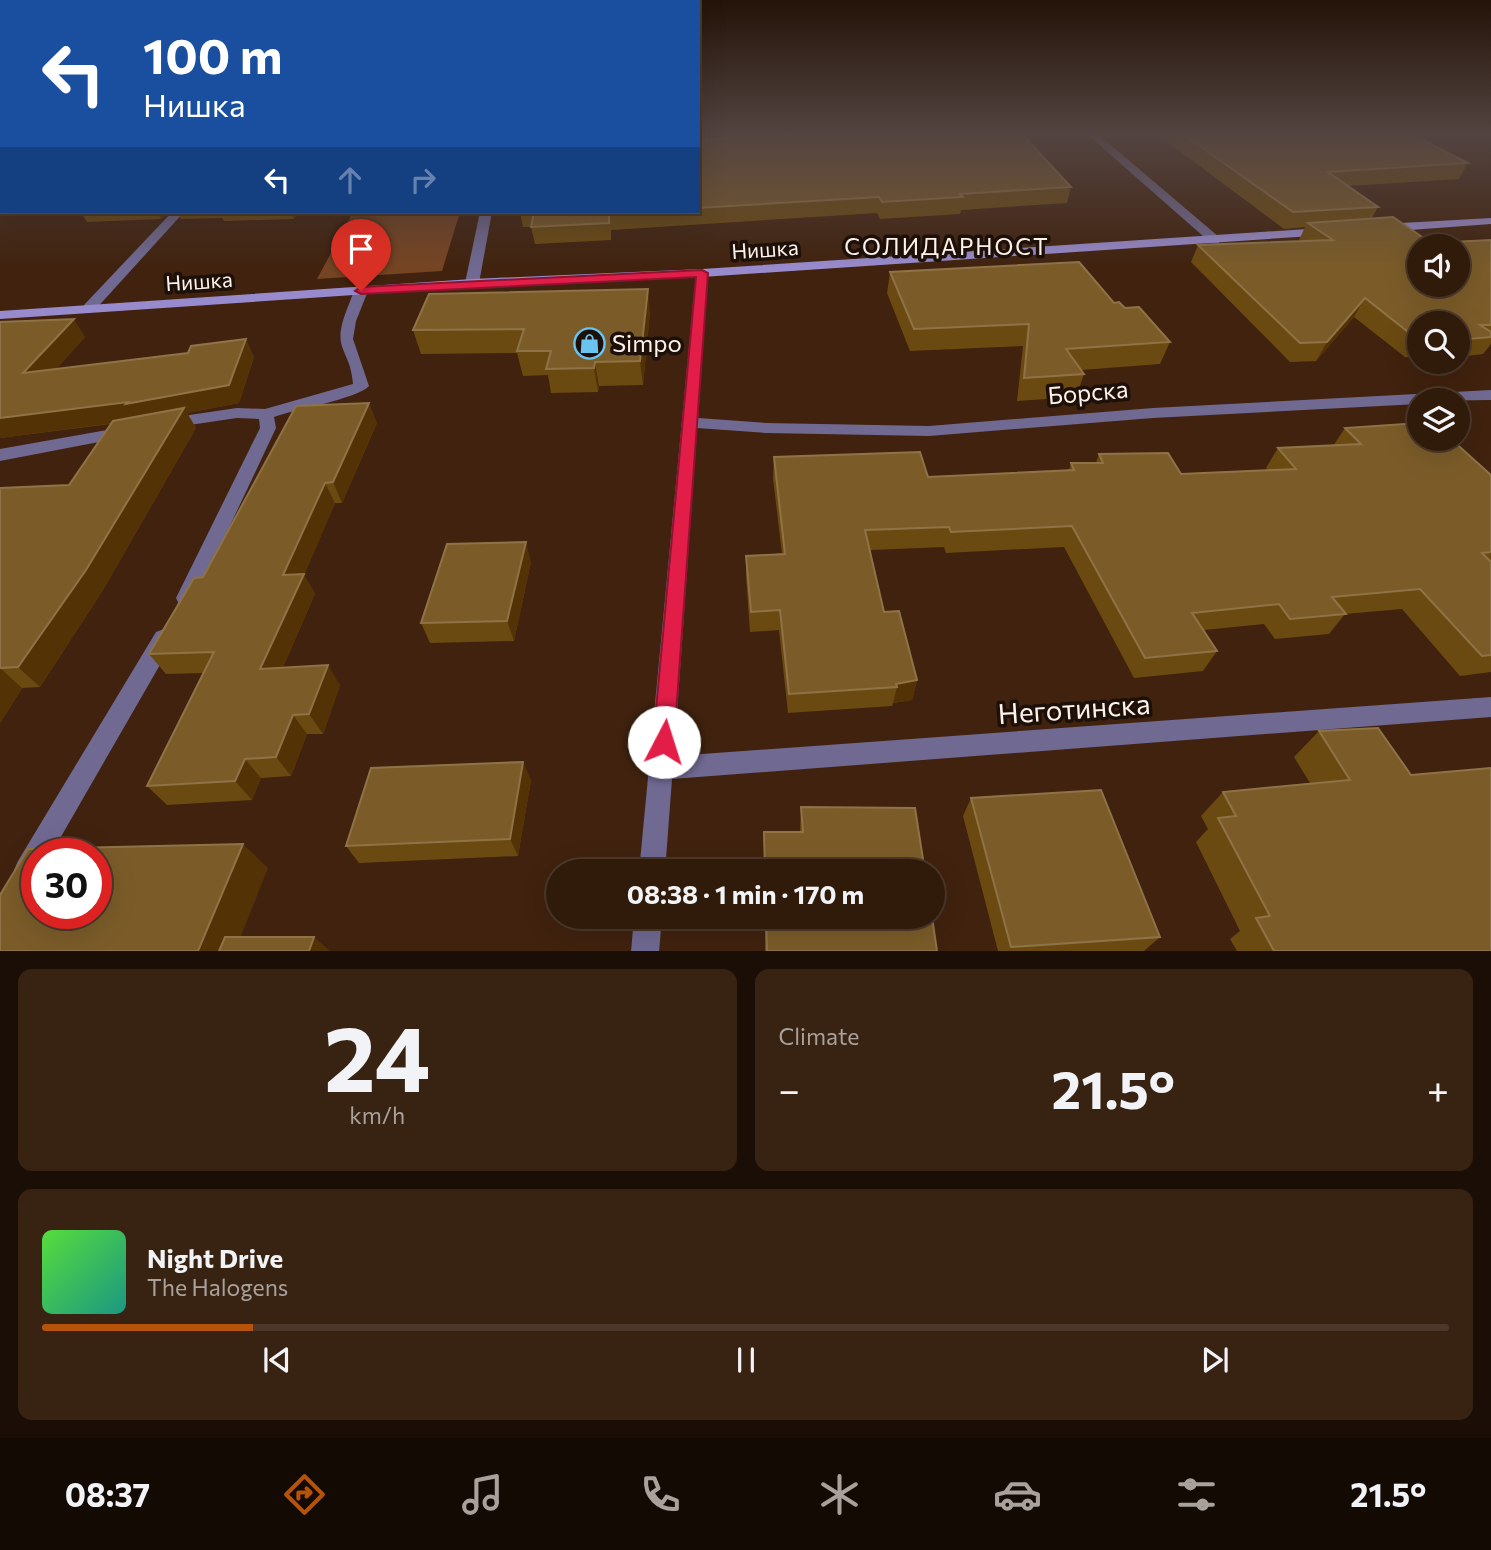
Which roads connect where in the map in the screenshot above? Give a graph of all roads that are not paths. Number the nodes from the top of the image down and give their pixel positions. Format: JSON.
{"nodes":[{"id":1,"x":1145,"y":179,"type":"edge"},
{"id":2,"x":176,"y":214,"type":"edge"},
{"id":3,"x":486,"y":214,"type":"edge"},
{"id":4,"x":1491,"y":221,"type":"edge"},
{"id":5,"x":1367,"y":229,"type":"edge"},
{"id":6,"x":1339,"y":231,"type":"edge"},
{"id":7,"x":1215,"y":240,"type":"junction"},
{"id":8,"x":702,"y":273,"type":"junction"},
{"id":9,"x":472,"y":283,"type":"junction"},
{"id":10,"x":361,"y":291,"type":"junction"},
{"id":11,"x":89,"y":309,"type":"junction"},
{"id":12,"x":0,"y":315,"type":"edge"},
{"id":13,"x":1491,"y":396,"type":"edge"},
{"id":14,"x":266,"y":414,"type":"junction"},
{"id":15,"x":689,"y":422,"type":"junction"},
{"id":16,"x":0,"y":455,"type":"edge"},
{"id":17,"x":1491,"y":707,"type":"edge"},
{"id":18,"x":662,"y":768,"type":"junction"},
{"id":19,"x":653,"y":859,"type":"edge"},
{"id":20,"x":14,"y":891,"type":"edge"},
{"id":21,"x":647,"y":929,"type":"edge"},
{"id":22,"x":645,"y":951,"type":"edge"}],
"edges":[{"from":1,"to":7,"type":"street"},
{"from":2,"to":11,"type":"street"},
{"from":3,"to":9,"type":"street"},
{"from":4,"to":5,"type":"main road"},
{"from":6,"to":7,"type":"main road","name":"Нишка"},
{"from":7,"to":8,"type":"main road","name":"Нишка"},
{"from":8,"to":9,"type":"main road","name":"Нишка"},
{"from":8,"to":15,"type":"street"},
{"from":9,"to":10,"type":"main road","name":"Нишка"},
{"from":10,"to":11,"type":"main road","name":"Нишка"},
{"from":10,"to":14,"type":"street"},
{"from":11,"to":12,"type":"main road","name":"Нишка"},
{"from":13,"to":15,"type":"street","name":"Борска"},
{"from":14,"to":16,"type":"street"},
{"from":14,"to":20,"type":"street"},
{"from":15,"to":18,"type":"street"},
{"from":17,"to":18,"type":"street","name":"Неготинска"},
{"from":18,"to":19,"type":"street"},
{"from":21,"to":22,"type":"street"}]}
